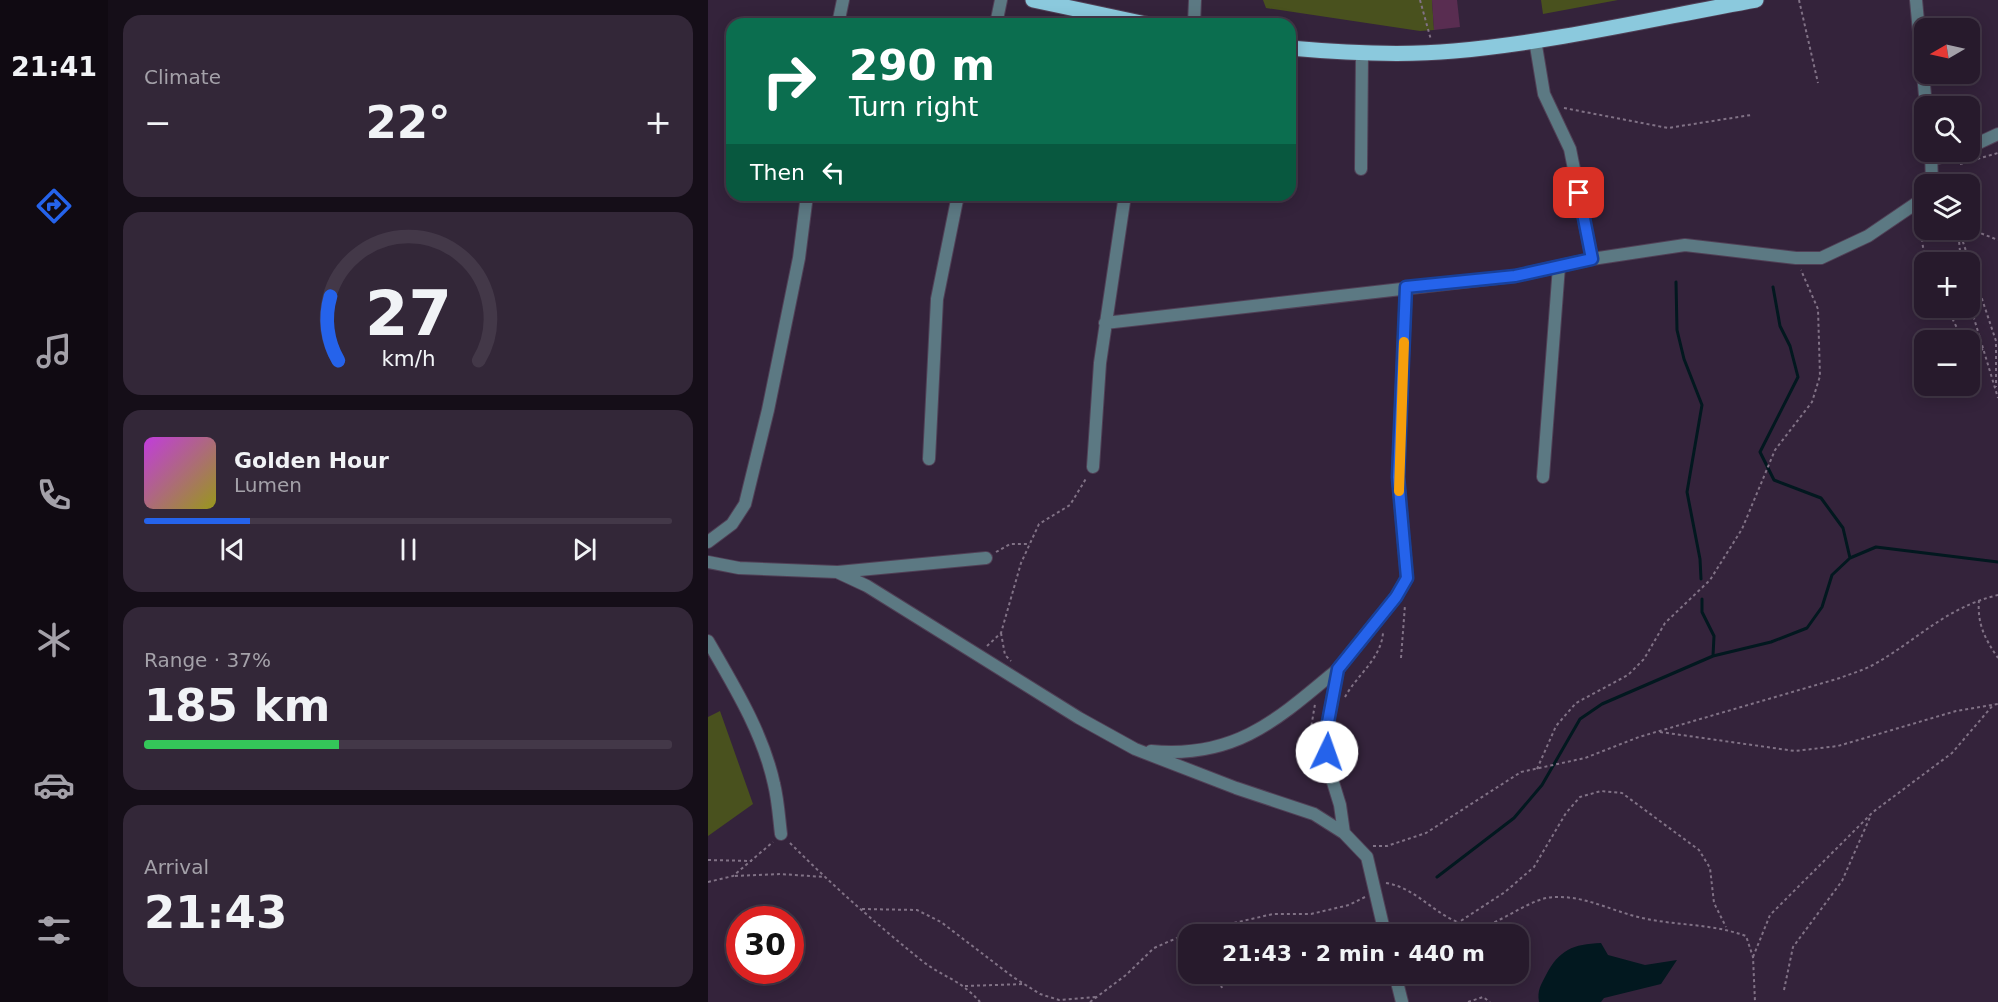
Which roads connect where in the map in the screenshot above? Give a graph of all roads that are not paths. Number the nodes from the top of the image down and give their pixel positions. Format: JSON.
{"nodes":[{"id":1,"x":843,"y":0,"type":"edge"},
{"id":2,"x":1001,"y":0,"type":"edge"},
{"id":3,"x":1033,"y":0,"type":"edge"},
{"id":4,"x":1195,"y":0,"type":"edge"},
{"id":5,"x":1756,"y":0,"type":"edge"},
{"id":6,"x":1916,"y":0,"type":"edge"},
{"id":7,"x":839,"y":18,"type":"edge"},
{"id":8,"x":997,"y":18,"type":"edge"},
{"id":9,"x":1118,"y":18,"type":"edge"},
{"id":10,"x":1194,"y":18,"type":"edge"},
{"id":11,"x":1535,"y":40,"type":"junction"},
{"id":12,"x":1296,"y":48,"type":"edge"},
{"id":13,"x":1362,"y":53,"type":"junction"},
{"id":14,"x":1925,"y":96,"type":"edge"},
{"id":15,"x":1998,"y":134,"type":"edge"},
{"id":16,"x":1980,"y":142,"type":"edge"},
{"id":17,"x":1361,"y":169,"type":"dead end"},
{"id":18,"x":806,"y":201,"type":"edge"},
{"id":19,"x":957,"y":201,"type":"edge"},
{"id":20,"x":1124,"y":201,"type":"edge"},
{"id":21,"x":1914,"y":203,"type":"edge"},
{"id":22,"x":1592,"y":259,"type":"junction"},
{"id":23,"x":1559,"y":266,"type":"junction"},
{"id":24,"x":1406,"y":287,"type":"junction"},
{"id":25,"x":1105,"y":323,"type":"junction"},
{"id":26,"x":929,"y":459,"type":"dead end"},
{"id":27,"x":1093,"y":467,"type":"road end"},
{"id":28,"x":1543,"y":477,"type":"dead end"},
{"id":29,"x":708,"y":542,"type":"edge"},
{"id":30,"x":986,"y":558,"type":"road end"},
{"id":31,"x":708,"y":562,"type":"edge"},
{"id":32,"x":837,"y":572,"type":"junction"},
{"id":33,"x":708,"y":641,"type":"edge"},
{"id":34,"x":1338,"y":669,"type":"junction"},
{"id":35,"x":1135,"y":749,"type":"junction"},
{"id":36,"x":1344,"y":833,"type":"junction"},
{"id":37,"x":781,"y":834,"type":"road end"},
{"id":38,"x":1383,"y":924,"type":"edge"},
{"id":39,"x":1398,"y":984,"type":"edge"},
{"id":40,"x":1402,"y":1002,"type":"edge"}],
"edges":[{"from":1,"to":7,"type":"street"},
{"from":2,"to":8,"type":"street"},
{"from":3,"to":9,"type":"main road"},
{"from":4,"to":10,"type":"street"},
{"from":5,"to":11,"type":"main road"},
{"from":6,"to":14,"type":"street"},
{"from":11,"to":13,"type":"main road"},
{"from":11,"to":22,"type":"street"},
{"from":12,"to":13,"type":"main road"},
{"from":13,"to":17,"type":"street"},
{"from":15,"to":16,"type":"street"},
{"from":18,"to":29,"type":"street"},
{"from":19,"to":26,"type":"street"},
{"from":20,"to":25,"type":"street"},
{"from":21,"to":22,"type":"street"},
{"from":22,"to":23,"type":"street"},
{"from":23,"to":24,"type":"street"},
{"from":23,"to":28,"type":"street"},
{"from":24,"to":25,"type":"street"},
{"from":24,"to":34,"type":"street"},
{"from":25,"to":27,"type":"street"},
{"from":30,"to":32,"type":"street"},
{"from":31,"to":32,"type":"street"},
{"from":32,"to":35,"type":"street"},
{"from":33,"to":37,"type":"street"},
{"from":34,"to":35,"type":"street"},
{"from":34,"to":36,"type":"street"},
{"from":35,"to":36,"type":"street"},
{"from":36,"to":38,"type":"street"},
{"from":39,"to":40,"type":"street"}]}
